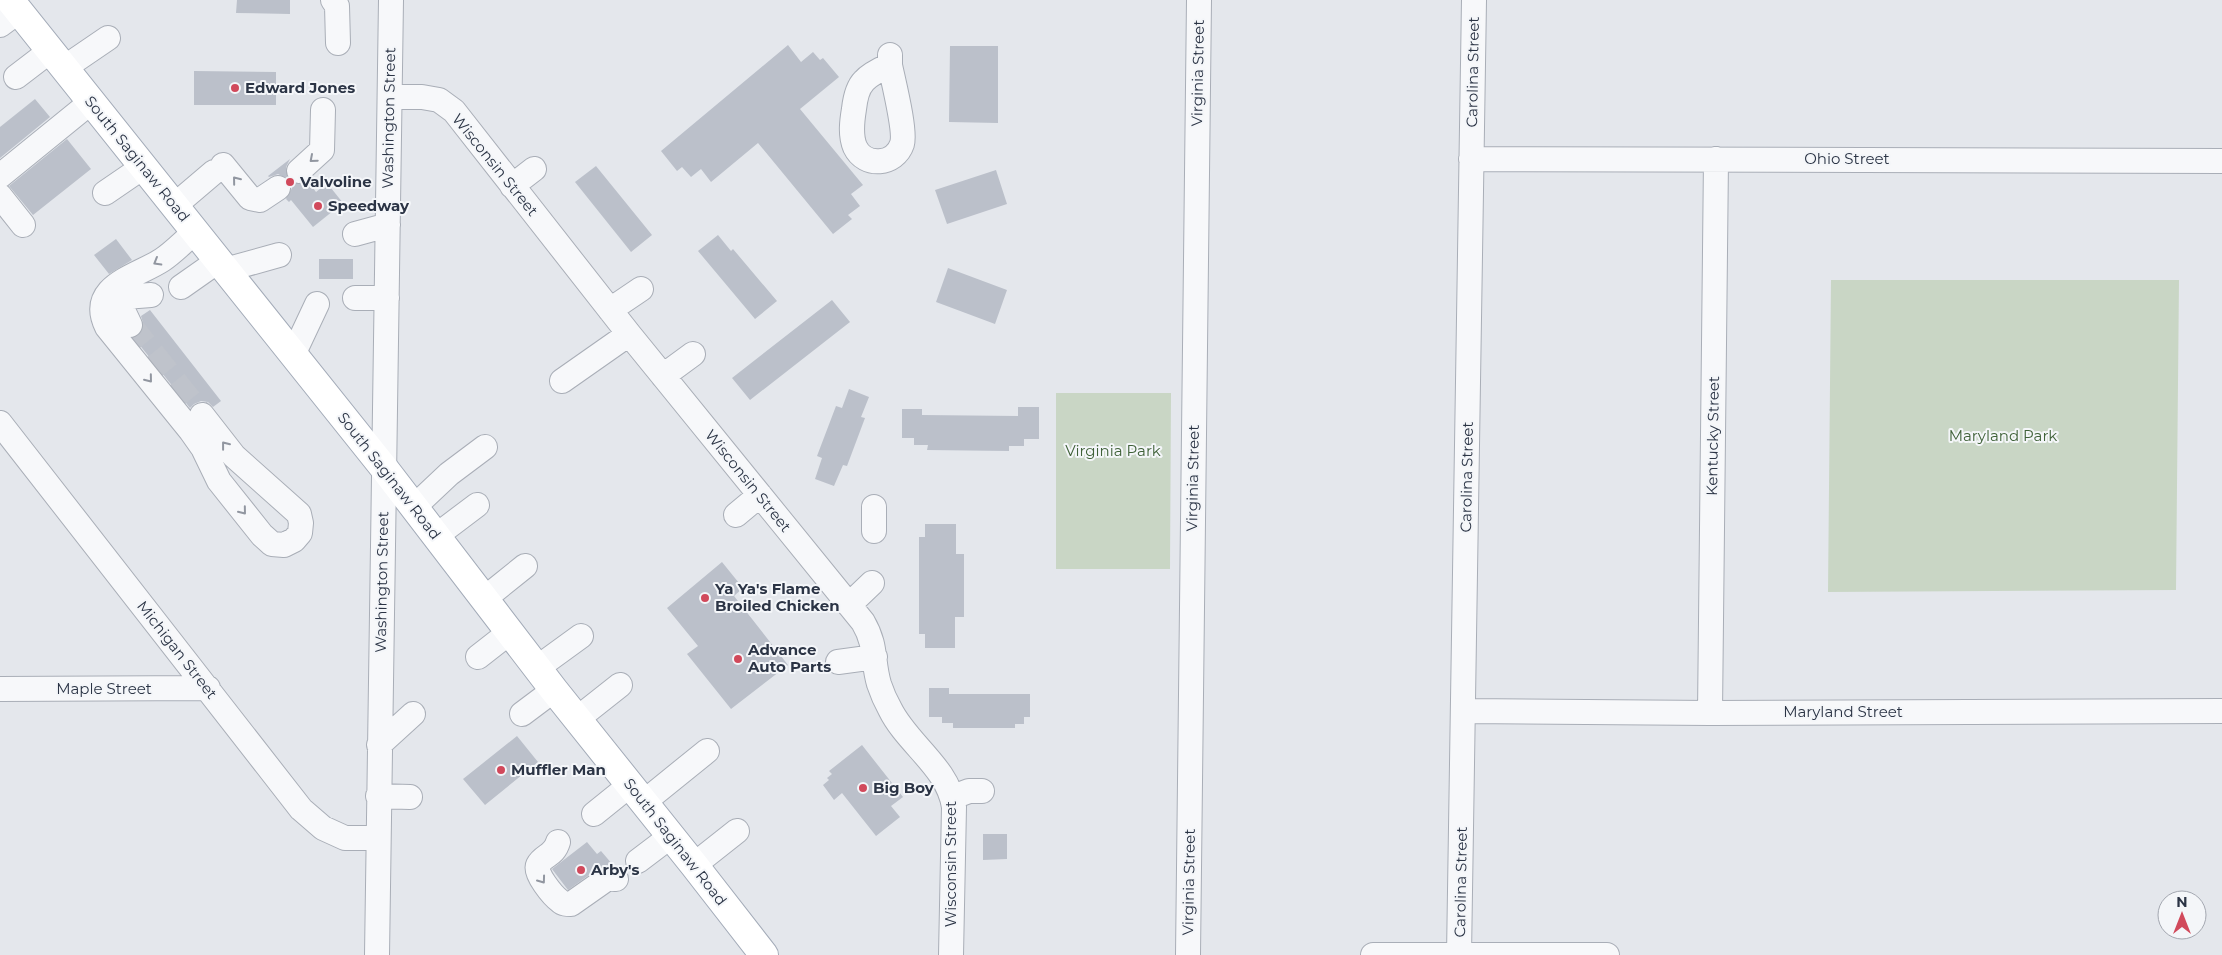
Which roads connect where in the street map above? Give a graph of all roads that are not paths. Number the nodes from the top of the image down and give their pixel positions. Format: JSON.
{"nodes":[{"id":1,"x":333,"y":0,"type":"edge"},
{"id":2,"x":391,"y":0,"type":"edge"},
{"id":3,"x":1199,"y":0,"type":"edge"},
{"id":4,"x":1474,"y":0,"type":"edge"},
{"id":5,"x":10,"y":12,"type":"edge"},
{"id":6,"x":108,"y":38,"type":"dead end"},
{"id":7,"x":338,"y":43,"type":"dead end"},
{"id":8,"x":57,"y":59,"type":"junction"},
{"id":9,"x":16,"y":77,"type":"dead end"},
{"id":10,"x":390,"y":97,"type":"junction"},
{"id":11,"x":91,"y":102,"type":"junction"},
{"id":12,"x":323,"y":110,"type":"dead end"},
{"id":13,"x":1471,"y":159,"type":"junction"},
{"id":14,"x":1716,"y":159,"type":"junction"},
{"id":15,"x":2222,"y":161,"type":"edge"},
{"id":16,"x":143,"y":167,"type":"junction"},
{"id":17,"x":888,"y":168,"type":"joint"},
{"id":18,"x":534,"y":169,"type":"dead end"},
{"id":19,"x":299,"y":171,"type":"dead end"},
{"id":20,"x":0,"y":176,"type":"edge"},
{"id":21,"x":512,"y":186,"type":"junction"},
{"id":22,"x":278,"y":188,"type":"dead end"},
{"id":23,"x":105,"y":193,"type":"dead end"},
{"id":24,"x":0,"y":196,"type":"edge"},
{"id":25,"x":174,"y":206,"type":"junction"},
{"id":26,"x":23,"y":225,"type":"dead end"},
{"id":27,"x":388,"y":225,"type":"junction"},
{"id":28,"x":195,"y":232,"type":"junction"},
{"id":29,"x":355,"y":234,"type":"dead end"},
{"id":30,"x":279,"y":255,"type":"dead end"},
{"id":31,"x":222,"y":266,"type":"junction"},
{"id":32,"x":181,"y":287,"type":"dead end"},
{"id":33,"x":641,"y":289,"type":"dead end"},
{"id":34,"x":151,"y":295,"type":"dead end"},
{"id":35,"x":355,"y":298,"type":"dead end"},
{"id":36,"x":387,"y":298,"type":"junction"},
{"id":37,"x":318,"y":304,"type":"dead end"},
{"id":38,"x":610,"y":310,"type":"junction"},
{"id":39,"x":130,"y":325,"type":"tunnel mouth"},
{"id":40,"x":629,"y":334,"type":"junction"},
{"id":41,"x":693,"y":354,"type":"dead end"},
{"id":42,"x":293,"y":355,"type":"junction"},
{"id":43,"x":663,"y":376,"type":"junction"},
{"id":44,"x":562,"y":382,"type":"dead end"},
{"id":45,"x":202,"y":415,"type":"tunnel mouth"},
{"id":46,"x":0,"y":423,"type":"edge"},
{"id":47,"x":485,"y":447,"type":"dead end"},
{"id":48,"x":384,"y":468,"type":"junction"},
{"id":49,"x":760,"y":495,"type":"junction"},
{"id":50,"x":477,"y":505,"type":"dead end"},
{"id":51,"x":414,"y":507,"type":"junction"},
{"id":52,"x":874,"y":507,"type":"dead end"},
{"id":53,"x":736,"y":515,"type":"dead end"},
{"id":54,"x":874,"y":531,"type":"dead end"},
{"id":55,"x":436,"y":536,"type":"junction"},
{"id":56,"x":526,"y":566,"type":"dead end"},
{"id":57,"x":872,"y":583,"type":"dead end"},
{"id":58,"x":484,"y":599,"type":"junction"},
{"id":59,"x":849,"y":605,"type":"junction"},
{"id":60,"x":510,"y":632,"type":"junction"},
{"id":61,"x":581,"y":636,"type":"dead end"},
{"id":62,"x":478,"y":657,"type":"dead end"},
{"id":63,"x":875,"y":657,"type":"junction"},
{"id":64,"x":838,"y":662,"type":"dead end"},
{"id":65,"x":537,"y":668,"type":"junction"},
{"id":66,"x":620,"y":686,"type":"dead end"},
{"id":67,"x":208,"y":688,"type":"junction"},
{"id":68,"x":0,"y":689,"type":"edge"},
{"id":69,"x":554,"y":690,"type":"junction"},
{"id":70,"x":1464,"y":711,"type":"junction"},
{"id":71,"x":2222,"y":711,"type":"edge"},
{"id":72,"x":1710,"y":713,"type":"junction"},
{"id":73,"x":413,"y":714,"type":"dead end"},
{"id":74,"x":522,"y":714,"type":"dead end"},
{"id":75,"x":577,"y":719,"type":"junction"},
{"id":76,"x":379,"y":745,"type":"junction"},
{"id":77,"x":707,"y":751,"type":"dead end"},
{"id":78,"x":982,"y":791,"type":"dead end"},
{"id":79,"x":637,"y":794,"type":"junction"},
{"id":80,"x":378,"y":796,"type":"junction"},
{"id":81,"x":410,"y":797,"type":"dead end"},
{"id":82,"x":952,"y":797,"type":"junction"},
{"id":83,"x":594,"y":814,"type":"dead end"},
{"id":84,"x":737,"y":831,"type":"dead end"},
{"id":85,"x":671,"y":836,"type":"junction"},
{"id":86,"x":377,"y":838,"type":"junction"},
{"id":87,"x":558,"y":842,"type":"dead end"},
{"id":88,"x":638,"y":861,"type":"dead end"},
{"id":89,"x":694,"y":865,"type":"junction"},
{"id":90,"x":616,"y":879,"type":"dead end"},
{"id":91,"x":377,"y":955,"type":"edge"},
{"id":92,"x":764,"y":955,"type":"edge"},
{"id":93,"x":951,"y":955,"type":"edge"},
{"id":94,"x":1188,"y":955,"type":"edge"},
{"id":95,"x":1373,"y":955,"type":"edge"},
{"id":96,"x":1459,"y":955,"type":"edge"},
{"id":97,"x":1541,"y":955,"type":"edge"},
{"id":98,"x":1607,"y":955,"type":"edge"}],
"edges":[{"from":1,"to":7,"type":"street"},
{"from":2,"to":10,"type":"street","name":"Washington Street"},
{"from":3,"to":94,"type":"street","name":"Virginia Street"},
{"from":4,"to":13,"type":"street","name":"Carolina Street"},
{"from":5,"to":8,"type":"main road","name":"South Saginaw Road"},
{"from":6,"to":8,"type":"street"},
{"from":8,"to":9,"type":"street"},
{"from":8,"to":11,"type":"main road","name":"South Saginaw Road"},
{"from":10,"to":21,"type":"street","name":"Wisconsin Street"},
{"from":10,"to":27,"type":"street","name":"Washington Street"},
{"from":11,"to":16,"type":"main road","name":"South Saginaw Road"},
{"from":11,"to":20,"type":"street"},
{"from":12,"to":19,"type":"street","one_way":true},
{"from":13,"to":14,"type":"street","name":"Ohio Street"},
{"from":13,"to":70,"type":"street","name":"Carolina Street"},
{"from":14,"to":15,"type":"street","name":"Ohio Street"},
{"from":14,"to":72,"type":"street","name":"Kentucky Street"},
{"from":16,"to":23,"type":"street"},
{"from":16,"to":25,"type":"main road","name":"South Saginaw Road"},
{"from":17,"to":17,"type":"street"},
{"from":18,"to":21,"type":"street"},
{"from":21,"to":38,"type":"street","name":"Wisconsin Street"},
{"from":22,"to":25,"type":"street","one_way":true},
{"from":24,"to":26,"type":"street"},
{"from":25,"to":28,"type":"main road","name":"South Saginaw Road"},
{"from":27,"to":29,"type":"street"},
{"from":27,"to":36,"type":"street","name":"Washington Street"},
{"from":28,"to":31,"type":"main road","name":"South Saginaw Road"},
{"from":28,"to":45,"type":"street","one_way":true},
{"from":30,"to":31,"type":"street"},
{"from":31,"to":32,"type":"street"},
{"from":31,"to":42,"type":"main road","name":"South Saginaw Road"},
{"from":33,"to":38,"type":"street"},
{"from":34,"to":39,"type":"street"},
{"from":35,"to":36,"type":"street"},
{"from":36,"to":48,"type":"street","name":"Washington Street"},
{"from":37,"to":42,"type":"street"},
{"from":38,"to":40,"type":"street","name":"Wisconsin Street"},
{"from":40,"to":43,"type":"street","name":"Wisconsin Street"},
{"from":40,"to":44,"type":"street"},
{"from":41,"to":43,"type":"street"},
{"from":42,"to":48,"type":"main road","name":"South Saginaw Road"},
{"from":43,"to":49,"type":"street","name":"Wisconsin Street"},
{"from":46,"to":67,"type":"street","name":"Michigan Street"},
{"from":47,"to":51,"type":"street"},
{"from":48,"to":51,"type":"main road","name":"South Saginaw Road"},
{"from":48,"to":76,"type":"street","name":"Washington Street"},
{"from":49,"to":53,"type":"street"},
{"from":49,"to":59,"type":"street","name":"Wisconsin Street"},
{"from":50,"to":55,"type":"street"},
{"from":51,"to":55,"type":"main road","name":"South Saginaw Road"},
{"from":52,"to":54,"type":"street"},
{"from":55,"to":58,"type":"main road","name":"South Saginaw Road"},
{"from":56,"to":58,"type":"street"},
{"from":57,"to":59,"type":"street"},
{"from":58,"to":60,"type":"main road","name":"South Saginaw Road"},
{"from":59,"to":63,"type":"street","name":"Wisconsin Street"},
{"from":60,"to":62,"type":"street"},
{"from":60,"to":65,"type":"main road","name":"South Saginaw Road"},
{"from":61,"to":65,"type":"street"},
{"from":63,"to":64,"type":"street"},
{"from":63,"to":82,"type":"street","name":"Wisconsin Street"},
{"from":65,"to":69,"type":"main road","name":"South Saginaw Road"},
{"from":66,"to":75,"type":"street"},
{"from":67,"to":68,"type":"street","name":"Maple Street"},
{"from":67,"to":86,"type":"street","name":"Michigan Street"},
{"from":69,"to":74,"type":"street"},
{"from":69,"to":75,"type":"main road","name":"South Saginaw Road"},
{"from":70,"to":72,"type":"street","name":"Maryland Street"},
{"from":70,"to":96,"type":"street","name":"Carolina Street"},
{"from":71,"to":72,"type":"street","name":"Maryland Street"},
{"from":73,"to":76,"type":"street"},
{"from":75,"to":79,"type":"main road","name":"South Saginaw Road"},
{"from":76,"to":80,"type":"street","name":"Washington Street"},
{"from":77,"to":79,"type":"street"},
{"from":78,"to":82,"type":"street"},
{"from":79,"to":83,"type":"street"},
{"from":79,"to":85,"type":"main road","name":"South Saginaw Road"},
{"from":80,"to":81,"type":"street"},
{"from":80,"to":86,"type":"street","name":"Washington Street"},
{"from":82,"to":93,"type":"street","name":"Wisconsin Street"},
{"from":84,"to":89,"type":"street"},
{"from":85,"to":88,"type":"street"},
{"from":85,"to":89,"type":"main road","name":"South Saginaw Road"},
{"from":86,"to":91,"type":"street","name":"Washington Street"},
{"from":87,"to":90,"type":"street","one_way":true},
{"from":89,"to":92,"type":"main road","name":"South Saginaw Road"},
{"from":95,"to":96,"type":"street"},
{"from":96,"to":97,"type":"street"},
{"from":97,"to":98,"type":"street"}]}
